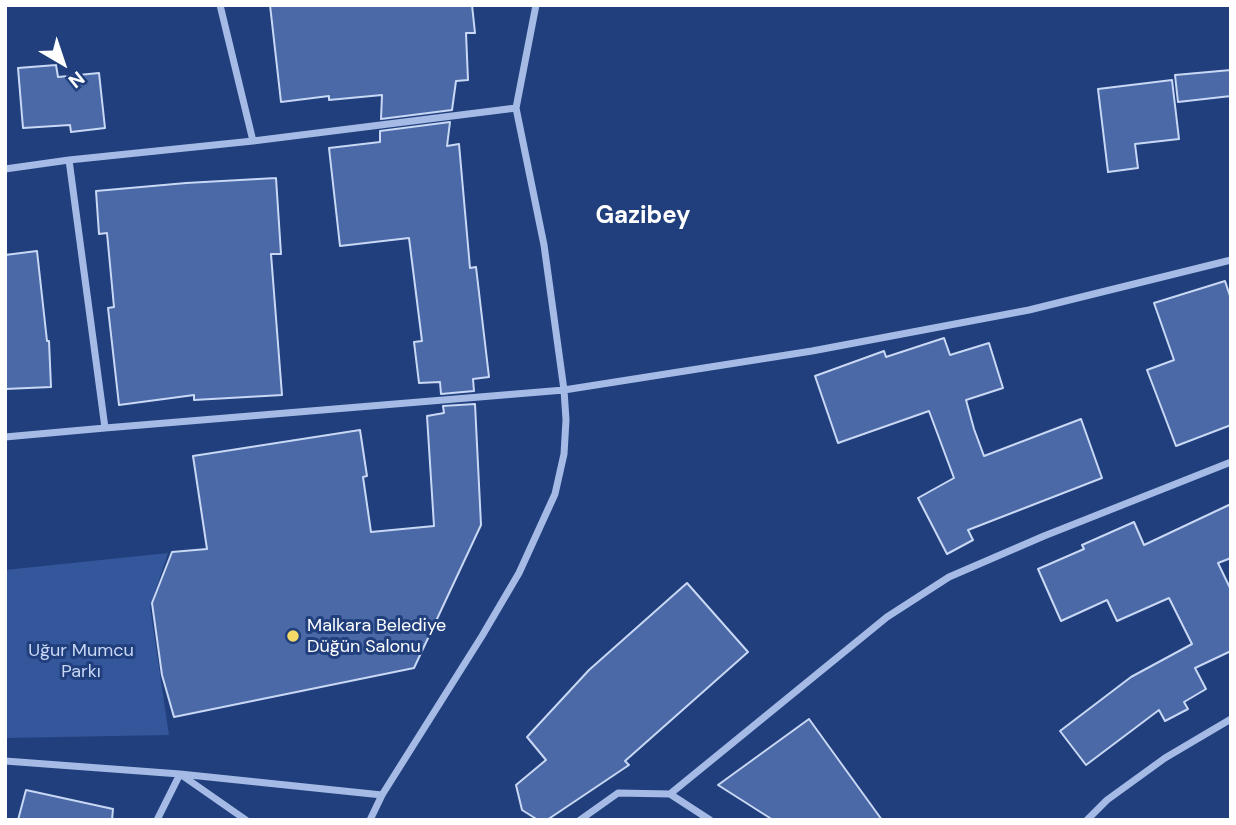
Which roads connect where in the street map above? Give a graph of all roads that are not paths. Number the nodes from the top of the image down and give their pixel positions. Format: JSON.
{"nodes":[{"id":1,"x":220,"y":5,"type":"edge"},
{"id":2,"x":536,"y":5,"type":"edge"},
{"id":3,"x":516,"y":108,"type":"junction"},
{"id":4,"x":253,"y":141,"type":"junction"},
{"id":5,"x":69,"y":160,"type":"junction"},
{"id":6,"x":5,"y":169,"type":"edge"},
{"id":7,"x":1231,"y":260,"type":"edge"},
{"id":8,"x":564,"y":390,"type":"junction"},
{"id":9,"x":104,"y":428,"type":"junction"},
{"id":10,"x":5,"y":437,"type":"edge"},
{"id":11,"x":1231,"y":462,"type":"edge"},
{"id":12,"x":1231,"y":719,"type":"edge"},
{"id":13,"x":5,"y":761,"type":"edge"},
{"id":14,"x":180,"y":774,"type":"junction"},
{"id":15,"x":382,"y":794,"type":"junction"},
{"id":16,"x":670,"y":794,"type":"junction"},
{"id":17,"x":157,"y":820,"type":"edge"},
{"id":18,"x":246,"y":820,"type":"edge"},
{"id":19,"x":370,"y":820,"type":"edge"},
{"id":20,"x":580,"y":820,"type":"edge"},
{"id":21,"x":710,"y":820,"type":"edge"},
{"id":22,"x":1087,"y":820,"type":"edge"}],
"edges":[{"from":1,"to":4,"type":"street"},
{"from":2,"to":3,"type":"street"},
{"from":3,"to":4,"type":"street"},
{"from":3,"to":8,"type":"street"},
{"from":4,"to":5,"type":"street"},
{"from":5,"to":6,"type":"street"},
{"from":5,"to":9,"type":"street"},
{"from":7,"to":8,"type":"street"},
{"from":8,"to":9,"type":"street"},
{"from":8,"to":15,"type":"street"},
{"from":9,"to":10,"type":"street"},
{"from":11,"to":16,"type":"street"},
{"from":12,"to":22,"type":"street"},
{"from":13,"to":14,"type":"street"},
{"from":14,"to":15,"type":"street"},
{"from":14,"to":17,"type":"street"},
{"from":14,"to":18,"type":"street"},
{"from":15,"to":19,"type":"street"},
{"from":16,"to":20,"type":"street"},
{"from":16,"to":21,"type":"street"}]}
